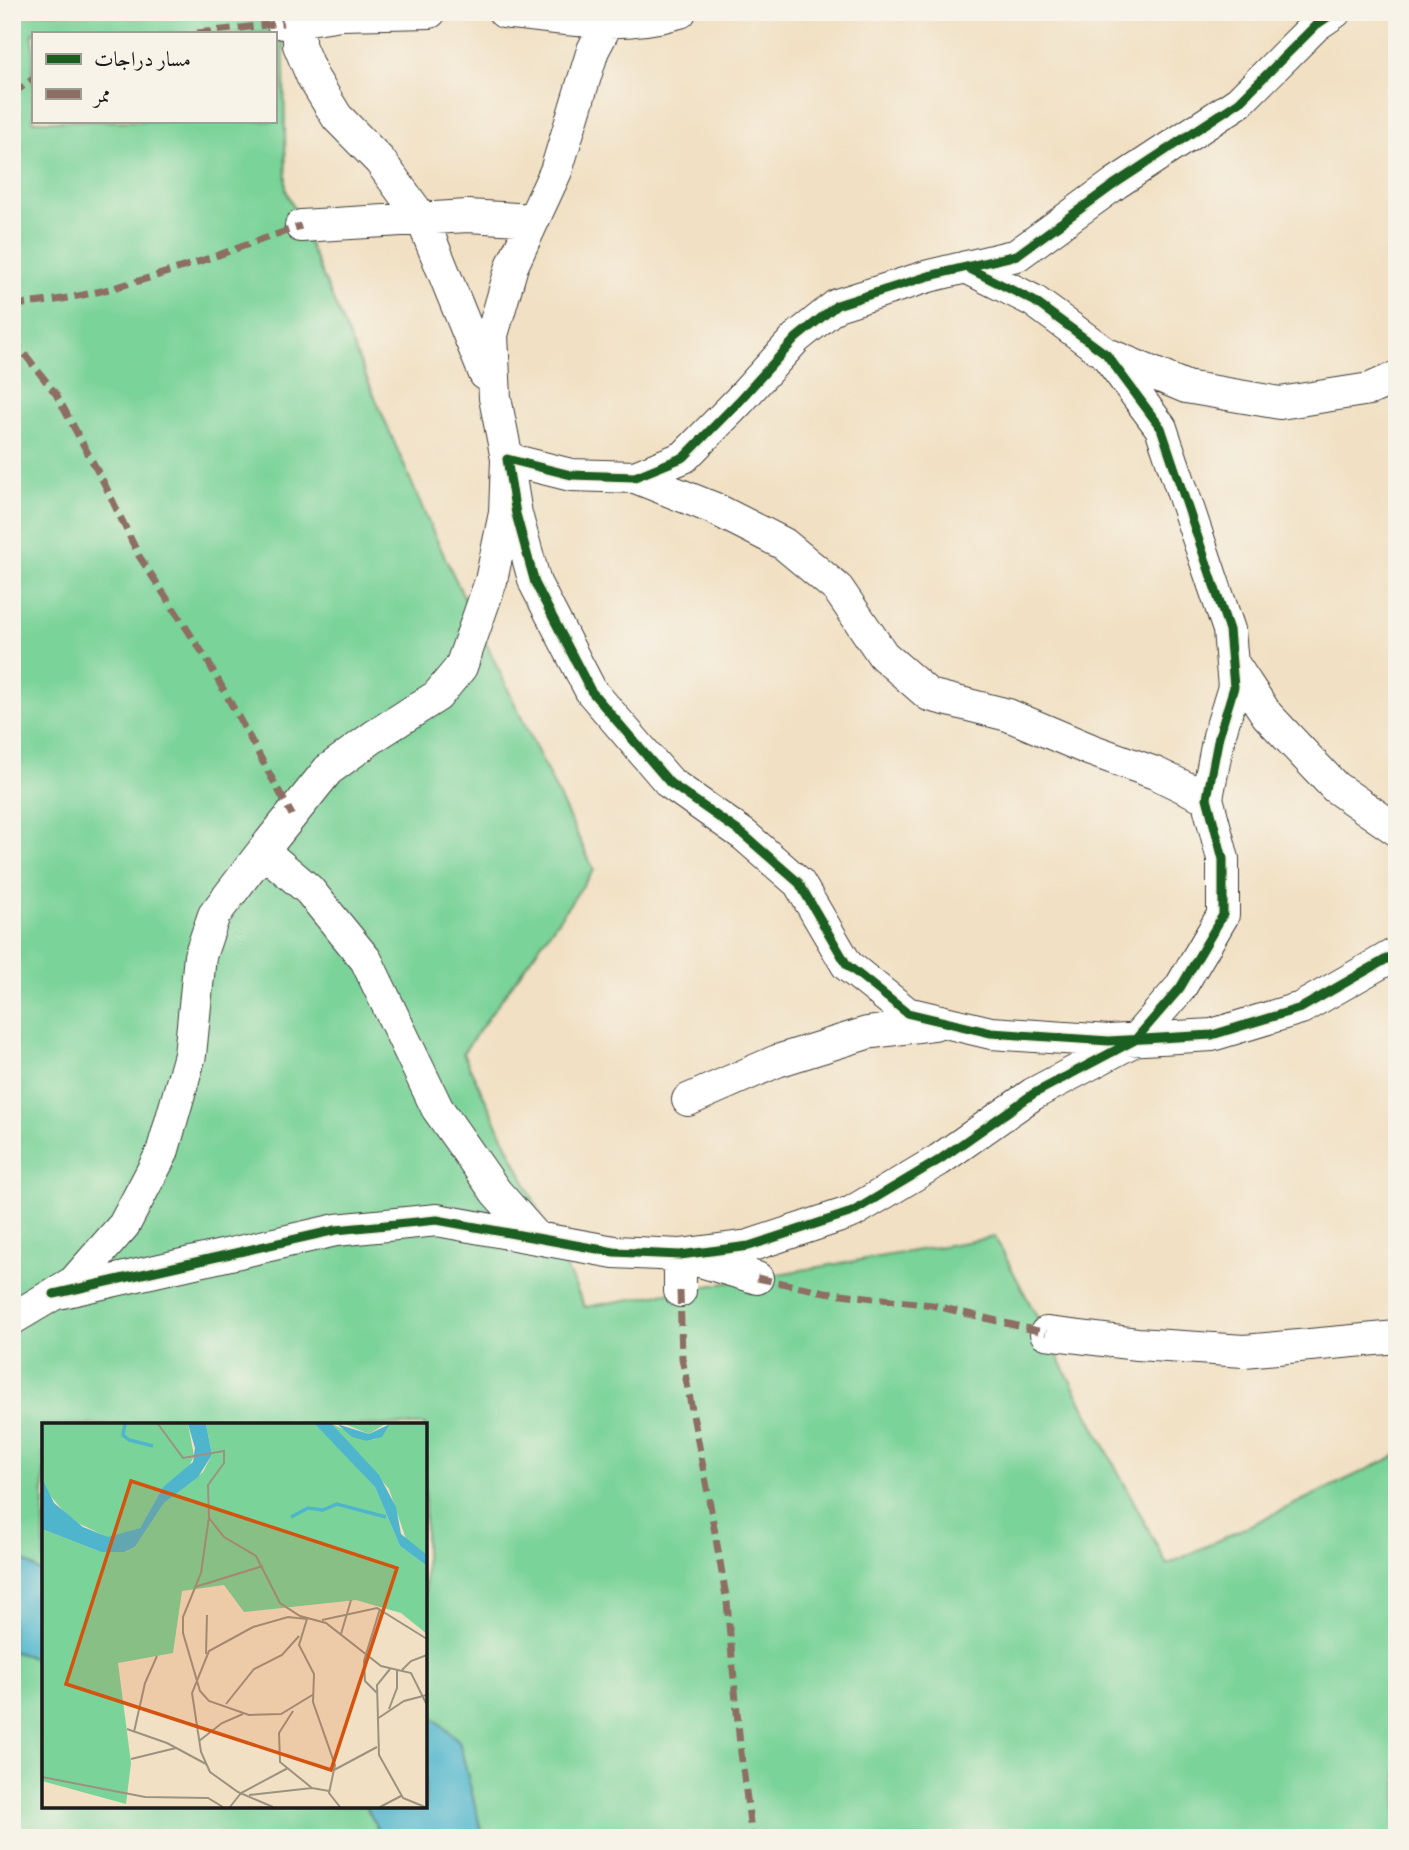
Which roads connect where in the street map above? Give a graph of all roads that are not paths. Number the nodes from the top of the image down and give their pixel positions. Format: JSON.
{"nodes":[{"id":1,"x":430,"y":12,"type":"edge"},
{"id":2,"x":504,"y":12,"type":"edge"},
{"id":3,"x":680,"y":12,"type":"edge"},
{"id":4,"x":1335,"y":12,"type":"edge"},
{"id":5,"x":294,"y":18,"type":"edge"},
{"id":6,"x":610,"y":18,"type":"edge"},
{"id":7,"x":422,"y":219,"type":"junction"},
{"id":8,"x":534,"y":220,"type":"junction"},
{"id":9,"x":301,"y":226,"type":"dead end"},
{"id":10,"x":966,"y":267,"type":"junction"},
{"id":11,"x":1106,"y":354,"type":"junction"},
{"id":12,"x":1397,"y":377,"type":"edge"},
{"id":13,"x":495,"y":398,"type":"junction"},
{"id":14,"x":507,"y":459,"type":"junction"},
{"id":15,"x":635,"y":477,"type":"junction"},
{"id":16,"x":1232,"y":662,"type":"junction"},
{"id":17,"x":1207,"y":797,"type":"junction"},
{"id":18,"x":1397,"y":831,"type":"edge"},
{"id":19,"x":263,"y":851,"type":"junction"},
{"id":20,"x":1397,"y":953,"type":"edge"},
{"id":21,"x":946,"y":1022,"type":"junction"},
{"id":22,"x":1135,"y":1040,"type":"junction"},
{"id":23,"x":688,"y":1100,"type":"dead end"},
{"id":24,"x":536,"y":1237,"type":"junction"},
{"id":25,"x":680,"y":1255,"type":"junction"},
{"id":26,"x":757,"y":1278,"type":"dead end"},
{"id":27,"x":680,"y":1291,"type":"dead end"},
{"id":28,"x":54,"y":1294,"type":"junction"},
{"id":29,"x":12,"y":1319,"type":"edge"},
{"id":30,"x":1046,"y":1333,"type":"dead end"},
{"id":31,"x":1397,"y":1338,"type":"edge"}],
"edges":[{"from":1,"to":5,"type":"street"},
{"from":2,"to":6,"type":"street"},
{"from":3,"to":6,"type":"street"},
{"from":4,"to":10,"type":"street"},
{"from":5,"to":7,"type":"street"},
{"from":6,"to":8,"type":"street"},
{"from":7,"to":8,"type":"street"},
{"from":7,"to":9,"type":"street"},
{"from":7,"to":13,"type":"street"},
{"from":8,"to":13,"type":"street"},
{"from":10,"to":11,"type":"street"},
{"from":10,"to":15,"type":"street"},
{"from":11,"to":12,"type":"street"},
{"from":11,"to":16,"type":"street"},
{"from":13,"to":14,"type":"street"},
{"from":14,"to":15,"type":"street"},
{"from":14,"to":19,"type":"street"},
{"from":14,"to":21,"type":"street"},
{"from":15,"to":17,"type":"street"},
{"from":16,"to":17,"type":"street"},
{"from":16,"to":18,"type":"street"},
{"from":17,"to":22,"type":"street"},
{"from":19,"to":24,"type":"street"},
{"from":19,"to":28,"type":"street"},
{"from":20,"to":22,"type":"street"},
{"from":21,"to":22,"type":"street"},
{"from":21,"to":23,"type":"street"},
{"from":22,"to":25,"type":"street"},
{"from":24,"to":25,"type":"street"},
{"from":24,"to":28,"type":"street"},
{"from":25,"to":26,"type":"street"},
{"from":25,"to":27,"type":"street"},
{"from":28,"to":29,"type":"street"},
{"from":30,"to":31,"type":"street"}]}
